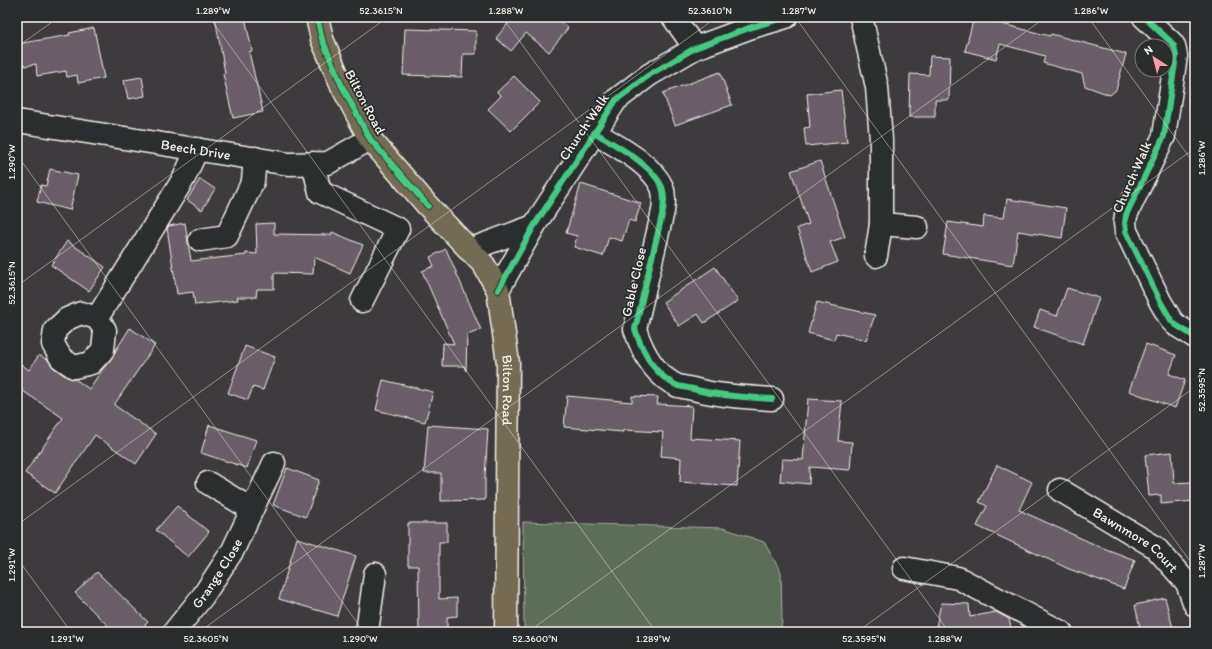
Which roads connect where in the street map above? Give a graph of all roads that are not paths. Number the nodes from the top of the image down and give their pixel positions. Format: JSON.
{"nodes":[{"id":1,"x":317,"y":17,"type":"edge"},
{"id":2,"x":673,"y":17,"type":"edge"},
{"id":3,"x":786,"y":17,"type":"edge"},
{"id":4,"x":861,"y":17,"type":"edge"},
{"id":5,"x":1144,"y":17,"type":"edge"},
{"id":6,"x":696,"y":48,"type":"junction"},
{"id":7,"x":17,"y":120,"type":"edge"},
{"id":8,"x":594,"y":132,"type":"junction"},
{"id":9,"x":370,"y":139,"type":"junction"},
{"id":10,"x":197,"y":149,"type":"junction"},
{"id":11,"x":255,"y":158,"type":"junction"},
{"id":12,"x":313,"y":163,"type":"junction"},
{"id":13,"x":881,"y":224,"type":"junction"},
{"id":14,"x":534,"y":226,"type":"junction"},
{"id":15,"x":917,"y":227,"type":"dead end"},
{"id":16,"x":200,"y":240,"type":"dead end"},
{"id":17,"x":469,"y":250,"type":"junction"},
{"id":18,"x":876,"y":256,"type":"dead end"},
{"id":19,"x":498,"y":290,"type":"junction"},
{"id":20,"x":362,"y":301,"type":"dead end"},
{"id":21,"x":97,"y":318,"type":"dead end"},
{"id":22,"x":1195,"y":337,"type":"edge"},
{"id":23,"x":772,"y":399,"type":"dead end"},
{"id":24,"x":274,"y":463,"type":"dead end"},
{"id":25,"x":208,"y":483,"type":"dead end"},
{"id":26,"x":1060,"y":490,"type":"dead end"},
{"id":27,"x":252,"y":510,"type":"junction"},
{"id":28,"x":904,"y":568,"type":"dead end"},
{"id":29,"x":375,"y":574,"type":"dead end"},
{"id":30,"x":1195,"y":604,"type":"edge"},
{"id":31,"x":174,"y":632,"type":"edge"},
{"id":32,"x":367,"y":632,"type":"edge"},
{"id":33,"x":506,"y":632,"type":"edge"},
{"id":34,"x":1061,"y":632,"type":"edge"}],
"edges":[{"from":1,"to":9,"type":"main road","name":"Bilton Road"},
{"from":2,"to":6,"type":"street"},
{"from":3,"to":6,"type":"street","name":"Church Walk"},
{"from":4,"to":13,"type":"street"},
{"from":5,"to":22,"type":"street","name":"Church Walk"},
{"from":6,"to":8,"type":"street","name":"Church Walk"},
{"from":7,"to":10,"type":"street","name":"Beech Drive"},
{"from":8,"to":14,"type":"street","name":"Church Walk"},
{"from":8,"to":23,"type":"street","name":"Gable Close"},
{"from":9,"to":12,"type":"street","name":"Beech Drive"},
{"from":9,"to":17,"type":"main road","name":"Bilton Road"},
{"from":10,"to":11,"type":"street","name":"Beech Drive"},
{"from":10,"to":21,"type":"street"},
{"from":11,"to":12,"type":"street","name":"Beech Drive"},
{"from":11,"to":16,"type":"street"},
{"from":12,"to":20,"type":"street"},
{"from":13,"to":15,"type":"street"},
{"from":13,"to":18,"type":"street"},
{"from":14,"to":17,"type":"street"},
{"from":14,"to":19,"type":"street","name":"Church Walk"},
{"from":17,"to":19,"type":"main road","name":"Bilton Road"},
{"from":19,"to":33,"type":"main road","name":"Bilton Road"},
{"from":24,"to":27,"type":"street","name":"Grange Close"},
{"from":25,"to":27,"type":"street"},
{"from":26,"to":30,"type":"street","name":"Bawnmore Court"},
{"from":27,"to":31,"type":"street","name":"Grange Close"},
{"from":28,"to":34,"type":"street"},
{"from":29,"to":32,"type":"street"}]}
